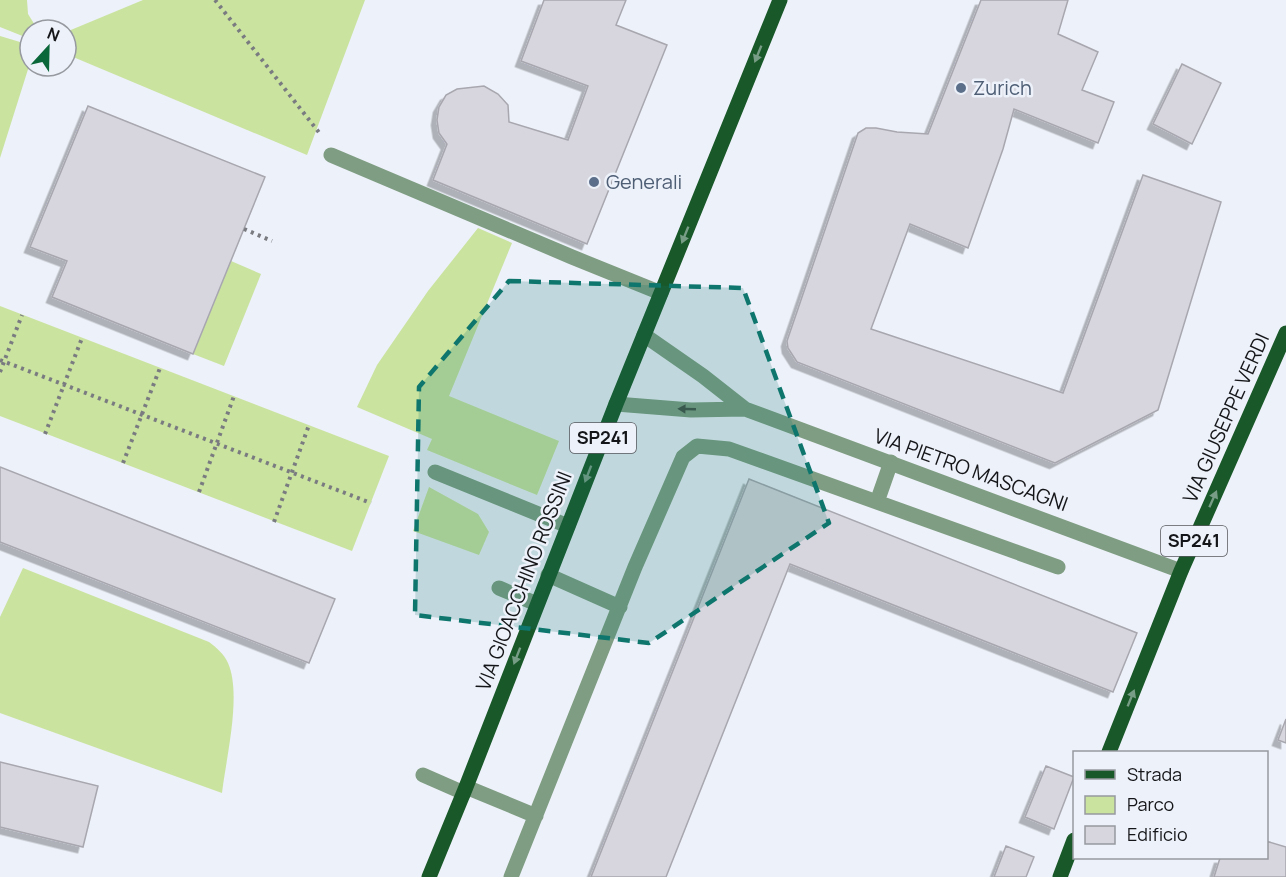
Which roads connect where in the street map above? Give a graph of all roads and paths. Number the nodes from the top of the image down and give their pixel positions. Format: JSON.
{"nodes":[{"id":1,"x":215,"y":0,"type":"edge"},
{"id":2,"x":780,"y":0,"type":"edge"},
{"id":3,"x":331,"y":155,"type":"joint"},
{"id":4,"x":244,"y":230,"type":"dead end"},
{"id":5,"x":272,"y":241,"type":"dead end"},
{"id":6,"x":662,"y":293,"type":"junction"},
{"id":7,"x":22,"y":315,"type":"dead end"},
{"id":8,"x":1286,"y":333,"type":"edge"},
{"id":9,"x":644,"y":335,"type":"junction"},
{"id":10,"x":82,"y":338,"type":"dead end"},
{"id":11,"x":2,"y":361,"type":"edge"},
{"id":12,"x":160,"y":368,"type":"dead end"},
{"id":13,"x":0,"y":372,"type":"edge"},
{"id":14,"x":64,"y":385,"type":"junction"},
{"id":15,"x":234,"y":396,"type":"dead end"},
{"id":16,"x":616,"y":404,"type":"junction"},
{"id":17,"x":745,"y":409,"type":"junction"},
{"id":18,"x":141,"y":415,"type":"junction"},
{"id":19,"x":309,"y":425,"type":"dead end"},
{"id":20,"x":45,"y":434,"type":"dead end"},
{"id":21,"x":217,"y":444,"type":"junction"},
{"id":22,"x":891,"y":462,"type":"junction"},
{"id":23,"x":123,"y":463,"type":"dead end"},
{"id":24,"x":435,"y":472,"type":"dead end"},
{"id":25,"x":291,"y":473,"type":"junction"},
{"id":26,"x":199,"y":492,"type":"dead end"},
{"id":27,"x":877,"y":502,"type":"junction"},
{"id":28,"x":370,"y":503,"type":"dead end"},
{"id":29,"x":274,"y":522,"type":"dead end"},
{"id":30,"x":568,"y":525,"type":"junction"},
{"id":31,"x":1058,"y":567,"type":"dead end"},
{"id":32,"x":1181,"y":571,"type":"junction"},
{"id":33,"x":548,"y":575,"type":"junction"},
{"id":34,"x":499,"y":588,"type":"dead end"},
{"id":35,"x":537,"y":604,"type":"junction"},
{"id":36,"x":620,"y":607,"type":"junction"},
{"id":37,"x":1110,"y":751,"type":"edge"},
{"id":38,"x":423,"y":775,"type":"dead end"},
{"id":39,"x":465,"y":790,"type":"junction"},
{"id":40,"x":536,"y":816,"type":"junction"},
{"id":41,"x":1073,"y":843,"type":"edge"},
{"id":42,"x":429,"y":877,"type":"edge"},
{"id":43,"x":511,"y":877,"type":"edge"},
{"id":44,"x":1060,"y":877,"type":"edge"}],
"edges":[{"from":1,"to":3,"type":"path"},
{"from":2,"to":6,"type":"main road","name":"VIA GIOACCHINO ROSSINI","number":"SP241","one_way":true},
{"from":3,"to":6,"type":"street"},
{"from":4,"to":5,"type":"path"},
{"from":6,"to":9,"type":"main road","name":"VIA GIOACCHINO ROSSINI","number":"SP241"},
{"from":7,"to":11,"type":"path"},
{"from":32,"to":8,"type":"main road","name":"VIA GIUSEPPE VERDI","number":"SP241","one_way":true},
{"from":9,"to":16,"type":"main road","name":"VIA GIOACCHINO ROSSINI","number":"SP241"},
{"from":9,"to":17,"type":"street","name":"VIA PIETRO MASCAGNI"},
{"from":10,"to":14,"type":"path"},
{"from":11,"to":13,"type":"path"},
{"from":11,"to":14,"type":"path"},
{"from":12,"to":18,"type":"path"},
{"from":14,"to":18,"type":"path"},
{"from":14,"to":20,"type":"path"},
{"from":15,"to":21,"type":"path"},
{"from":17,"to":16,"type":"street","name":"VIA PIETRO MASCAGNI","one_way":true},
{"from":16,"to":30,"type":"main road","name":"VIA GIOACCHINO ROSSINI","number":"SP241","one_way":true},
{"from":17,"to":22,"type":"street","name":"VIA PIETRO MASCAGNI"},
{"from":18,"to":21,"type":"path"},
{"from":18,"to":23,"type":"path"},
{"from":19,"to":25,"type":"path"},
{"from":21,"to":25,"type":"path"},
{"from":21,"to":26,"type":"path"},
{"from":22,"to":27,"type":"street"},
{"from":22,"to":32,"type":"street","name":"VIA PIETRO MASCAGNI"},
{"from":24,"to":30,"type":"street"},
{"from":25,"to":28,"type":"path"},
{"from":25,"to":29,"type":"path"},
{"from":27,"to":31,"type":"street"},
{"from":27,"to":36,"type":"street"},
{"from":30,"to":33,"type":"main road","name":"VIA GIOACCHINO ROSSINI","number":"SP241"},
{"from":37,"to":32,"type":"main road","name":"VIA GIUSEPPE VERDI","number":"SP241","one_way":true},
{"from":33,"to":35,"type":"main road","name":"VIA GIOACCHINO ROSSINI","number":"SP241"},
{"from":33,"to":36,"type":"street"},
{"from":34,"to":35,"type":"street"},
{"from":35,"to":39,"type":"main road","name":"VIA GIOACCHINO ROSSINI","number":"SP241","one_way":true},
{"from":36,"to":40,"type":"street"},
{"from":38,"to":39,"type":"street"},
{"from":39,"to":40,"type":"street"},
{"from":39,"to":42,"type":"main road","name":"VIA GIOACCHINO ROSSINI","number":"SP241"},
{"from":40,"to":43,"type":"street"},
{"from":41,"to":44,"type":"main road"}]}
